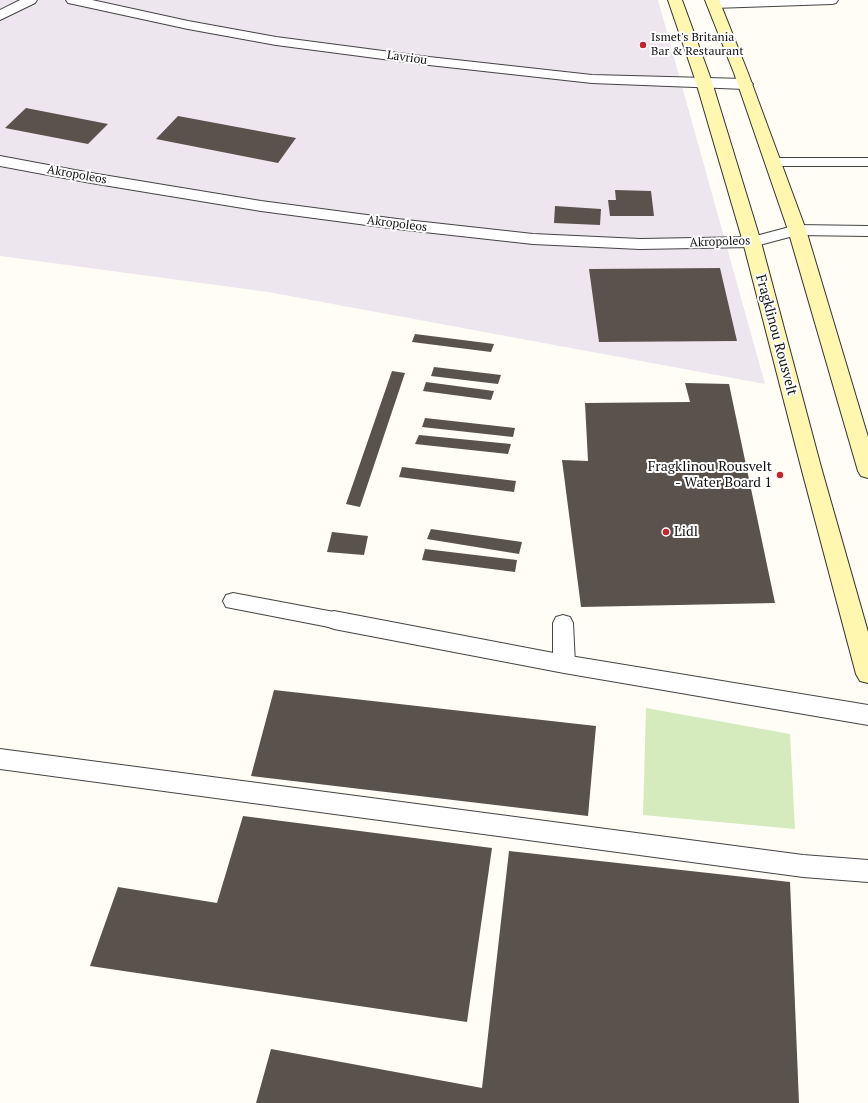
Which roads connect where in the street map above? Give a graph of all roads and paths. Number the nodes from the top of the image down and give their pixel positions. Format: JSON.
{"nodes":[{"id":1,"x":30,"y":0,"type":"edge"},
{"id":2,"x":73,"y":0,"type":"edge"},
{"id":3,"x":676,"y":0,"type":"edge"},
{"id":4,"x":832,"y":0,"type":"edge"},
{"id":5,"x":713,"y":2,"type":"edge"},
{"id":6,"x":0,"y":16,"type":"edge"},
{"id":7,"x":704,"y":82,"type":"junction"},
{"id":8,"x":745,"y":84,"type":"junction"},
{"id":9,"x":0,"y":161,"type":"edge"},
{"id":10,"x":774,"y":162,"type":"junction"},
{"id":11,"x":868,"y":162,"type":"edge"},
{"id":12,"x":797,"y":230,"type":"junction"},
{"id":13,"x":868,"y":231,"type":"edge"},
{"id":14,"x":752,"y":242,"type":"junction"},
{"id":15,"x":868,"y":471,"type":"edge"},
{"id":16,"x":233,"y":601,"type":"dead end"},
{"id":17,"x":334,"y":620,"type":"joint"},
{"id":18,"x":563,"y":623,"type":"dead end"},
{"id":19,"x":564,"y":664,"type":"junction"},
{"id":20,"x":868,"y":674,"type":"edge"},
{"id":21,"x":868,"y":715,"type":"edge"},
{"id":22,"x":0,"y":759,"type":"edge"},
{"id":23,"x":868,"y":871,"type":"edge"}],
"edges":[{"from":1,"to":6,"type":"street"},
{"from":2,"to":7,"type":"street","name":"Lavriou"},
{"from":3,"to":7,"type":"main road","name":"Fragklinou Rousvelt"},
{"from":4,"to":5,"type":"lane"},
{"from":5,"to":8,"type":"main road"},
{"from":7,"to":8,"type":"street","name":"Lavriou"},
{"from":7,"to":14,"type":"main road","name":"Fragklinou Rousvelt"},
{"from":8,"to":10,"type":"main road"},
{"from":9,"to":14,"type":"street","name":"Akropoleos"},
{"from":10,"to":11,"type":"lane"},
{"from":10,"to":12,"type":"main road"},
{"from":12,"to":13,"type":"street","name":"Akropoleos"},
{"from":12,"to":14,"type":"street","name":"Akropoleos"},
{"from":12,"to":15,"type":"main road"},
{"from":14,"to":20,"type":"main road","name":"Fragklinou Rousvelt"},
{"from":16,"to":17,"type":"lane"},
{"from":17,"to":19,"type":"street"},
{"from":18,"to":19,"type":"lane"},
{"from":19,"to":21,"type":"street"},
{"from":22,"to":23,"type":"lane"}]}
